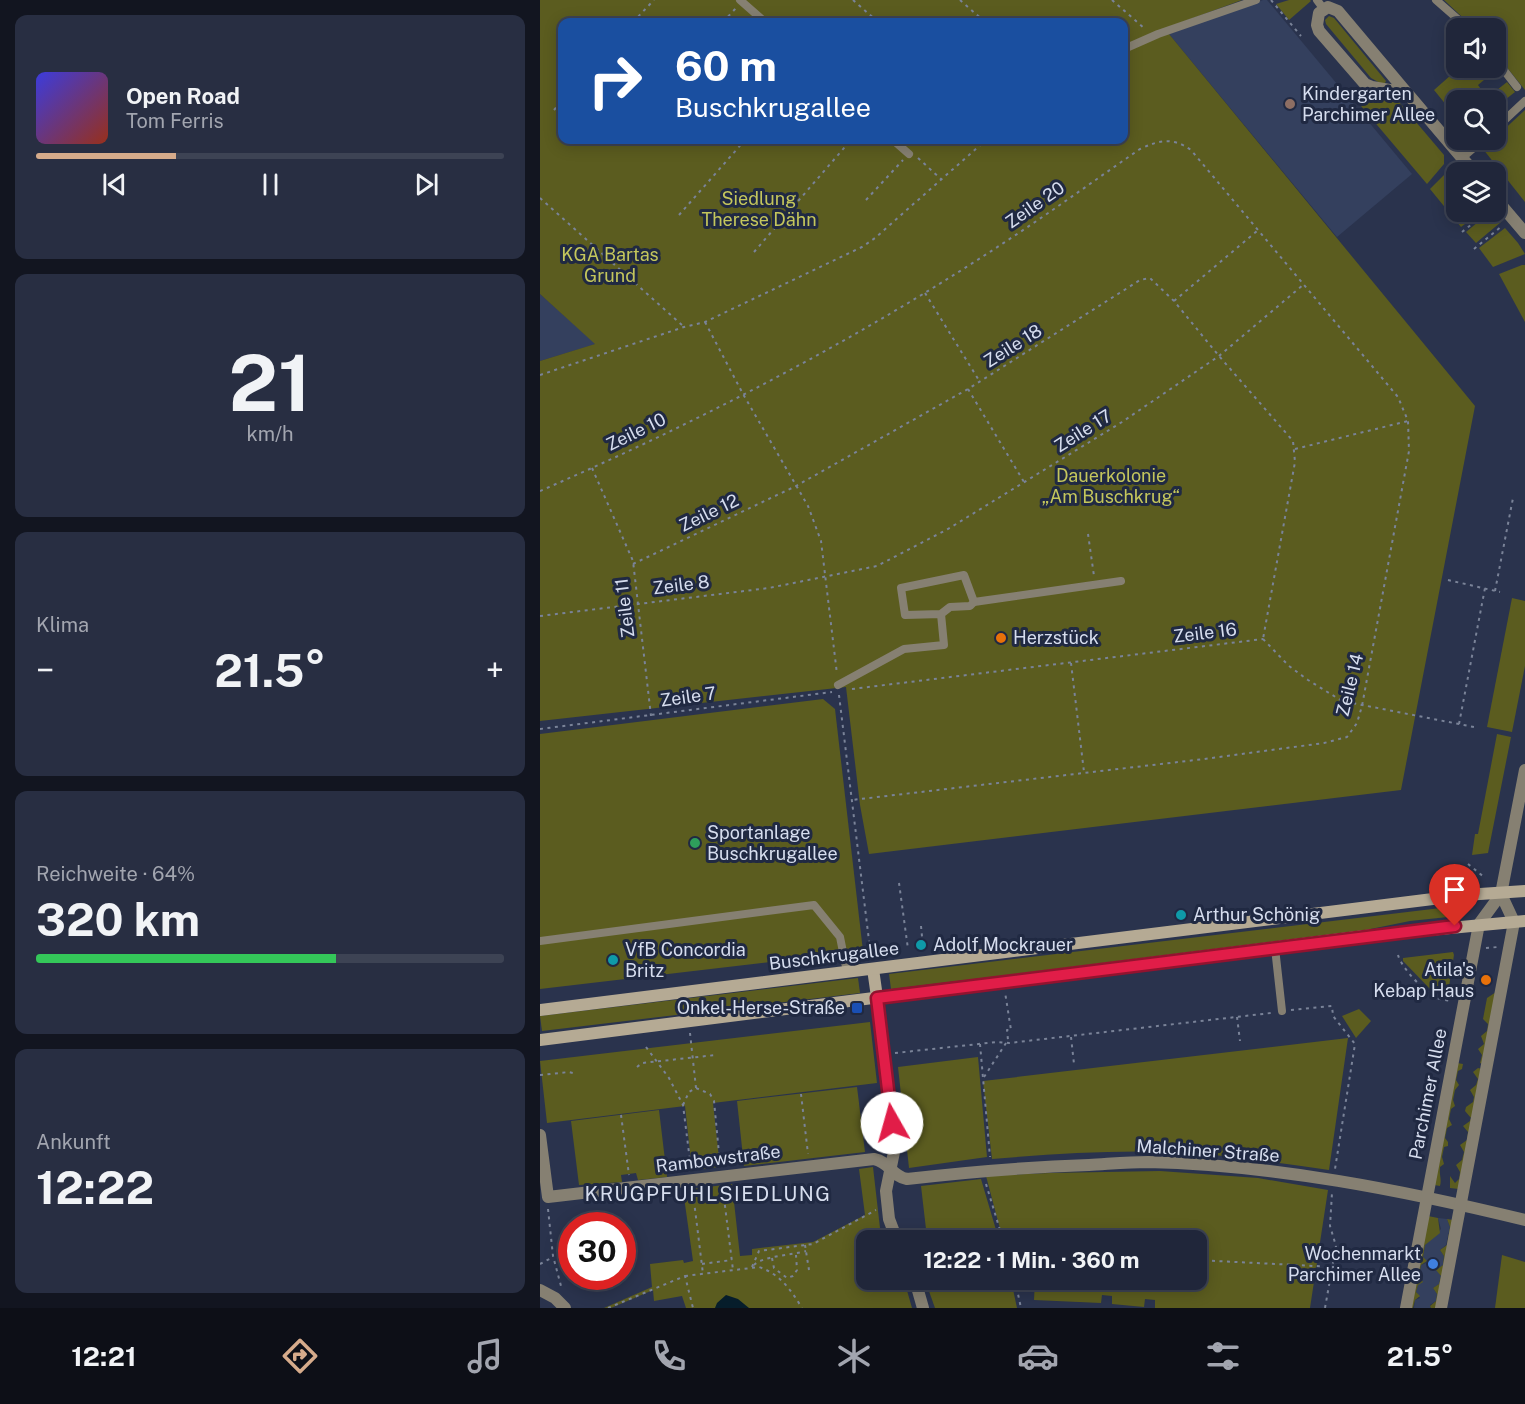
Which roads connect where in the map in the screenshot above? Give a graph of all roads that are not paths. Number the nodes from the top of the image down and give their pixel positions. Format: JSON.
{"nodes":[{"id":1,"x":1256,"y":0,"type":"edge"},
{"id":2,"x":1436,"y":0,"type":"edge"},
{"id":3,"x":741,"y":1,"type":"edge"},
{"id":4,"x":1320,"y":4,"type":"edge"},
{"id":5,"x":760,"y":18,"type":"edge"},
{"id":6,"x":1457,"y":18,"type":"edge"},
{"id":7,"x":1128,"y":48,"type":"edge"},
{"id":8,"x":1506,"y":73,"type":"edge"},
{"id":9,"x":1517,"y":87,"type":"dead end"},
{"id":10,"x":1407,"y":93,"type":"junction"},
{"id":11,"x":1525,"y":101,"type":"edge"},
{"id":12,"x":1506,"y":119,"type":"edge"},
{"id":13,"x":898,"y":144,"type":"edge"},
{"id":14,"x":1471,"y":150,"type":"edge"},
{"id":15,"x":909,"y":154,"type":"road end"},
{"id":16,"x":1462,"y":158,"type":"junction"},
{"id":17,"x":1465,"y":162,"type":"edge"},
{"id":18,"x":1506,"y":210,"type":"edge"},
{"id":19,"x":1525,"y":233,"type":"edge"},
{"id":20,"x":1121,"y":581,"type":"dead end"},
{"id":21,"x":974,"y":602,"type":"junction"},
{"id":22,"x":941,"y":614,"type":"junction"},
{"id":23,"x":838,"y":688,"type":"road end"},
{"id":24,"x":1525,"y":770,"type":"edge"},
{"id":25,"x":1525,"y":891,"type":"edge"},
{"id":26,"x":1501,"y":894,"type":"junction"},
{"id":27,"x":1519,"y":921,"type":"edge"},
{"id":28,"x":1479,"y":924,"type":"junction"},
{"id":29,"x":540,"y":941,"type":"edge"},
{"id":30,"x":1275,"y":948,"type":"junction"},
{"id":31,"x":873,"y":969,"type":"junction"},
{"id":32,"x":847,"y":972,"type":"junction"},
{"id":33,"x":877,"y":998,"type":"junction"},
{"id":34,"x":540,"y":1010,"type":"edge"},
{"id":35,"x":1282,"y":1011,"type":"road end"},
{"id":36,"x":540,"y":1040,"type":"edge"},
{"id":37,"x":540,"y":1136,"type":"edge"},
{"id":38,"x":889,"y":1168,"type":"junction"},
{"id":39,"x":1427,"y":1198,"type":"junction"},
{"id":40,"x":1460,"y":1204,"type":"junction"},
{"id":41,"x":1525,"y":1220,"type":"edge"},
{"id":42,"x":893,"y":1230,"type":"edge"},
{"id":43,"x":540,"y":1290,"type":"edge"},
{"id":44,"x":918,"y":1290,"type":"edge"},
{"id":45,"x":566,"y":1308,"type":"edge"},
{"id":46,"x":923,"y":1308,"type":"edge"},
{"id":47,"x":1406,"y":1308,"type":"edge"},
{"id":48,"x":1441,"y":1308,"type":"edge"}],
"edges":[{"from":1,"to":7,"type":"lane"},
{"from":2,"to":6,"type":"lane"},
{"from":3,"to":5,"type":"lane"},
{"from":4,"to":10,"type":"street"},
{"from":4,"to":10,"type":"street"},
{"from":8,"to":9,"type":"lane"},
{"from":10,"to":16,"type":"street"},
{"from":11,"to":12,"type":"lane"},
{"from":13,"to":15,"type":"lane"},
{"from":14,"to":16,"type":"lane"},
{"from":16,"to":17,"type":"street"},
{"from":18,"to":19,"type":"street"},
{"from":20,"to":21,"type":"lane"},
{"from":21,"to":22,"type":"lane"},
{"from":21,"to":22,"type":"lane"},
{"from":22,"to":23,"type":"lane"},
{"from":24,"to":26,"type":"street","name":"Parchimer Allee"},
{"from":25,"to":26,"type":"main road","name":"Buschkrugallee"},
{"from":26,"to":27,"type":"street"},
{"from":26,"to":28,"type":"street","name":"Parchimer Allee"},
{"from":26,"to":31,"type":"main road","name":"Buschkrugallee"},
{"from":27,"to":28,"type":"main road"},
{"from":27,"to":40,"type":"street"},
{"from":28,"to":30,"type":"main road"},
{"from":28,"to":39,"type":"street","name":"Parchimer Allee"},
{"from":29,"to":32,"type":"lane"},
{"from":30,"to":33,"type":"main road"},
{"from":30,"to":35,"type":"lane"},
{"from":31,"to":32,"type":"main road","name":"Buschkrugallee"},
{"from":31,"to":33,"type":"main road"},
{"from":32,"to":34,"type":"main road","name":"Buschkrugallee"},
{"from":33,"to":36,"type":"main road"},
{"from":33,"to":38,"type":"street"},
{"from":37,"to":38,"type":"street","name":"Rambowstraße"},
{"from":38,"to":39,"type":"street","name":"Malchiner Straße"},
{"from":38,"to":42,"type":"street"},
{"from":39,"to":40,"type":"street","name":"Malchiner Straße"},
{"from":39,"to":47,"type":"street","name":"Parchimer Allee"},
{"from":40,"to":41,"type":"street","name":"Malchiner Straße"},
{"from":40,"to":48,"type":"street"},
{"from":43,"to":45,"type":"street"},
{"from":44,"to":46,"type":"street"}]}
